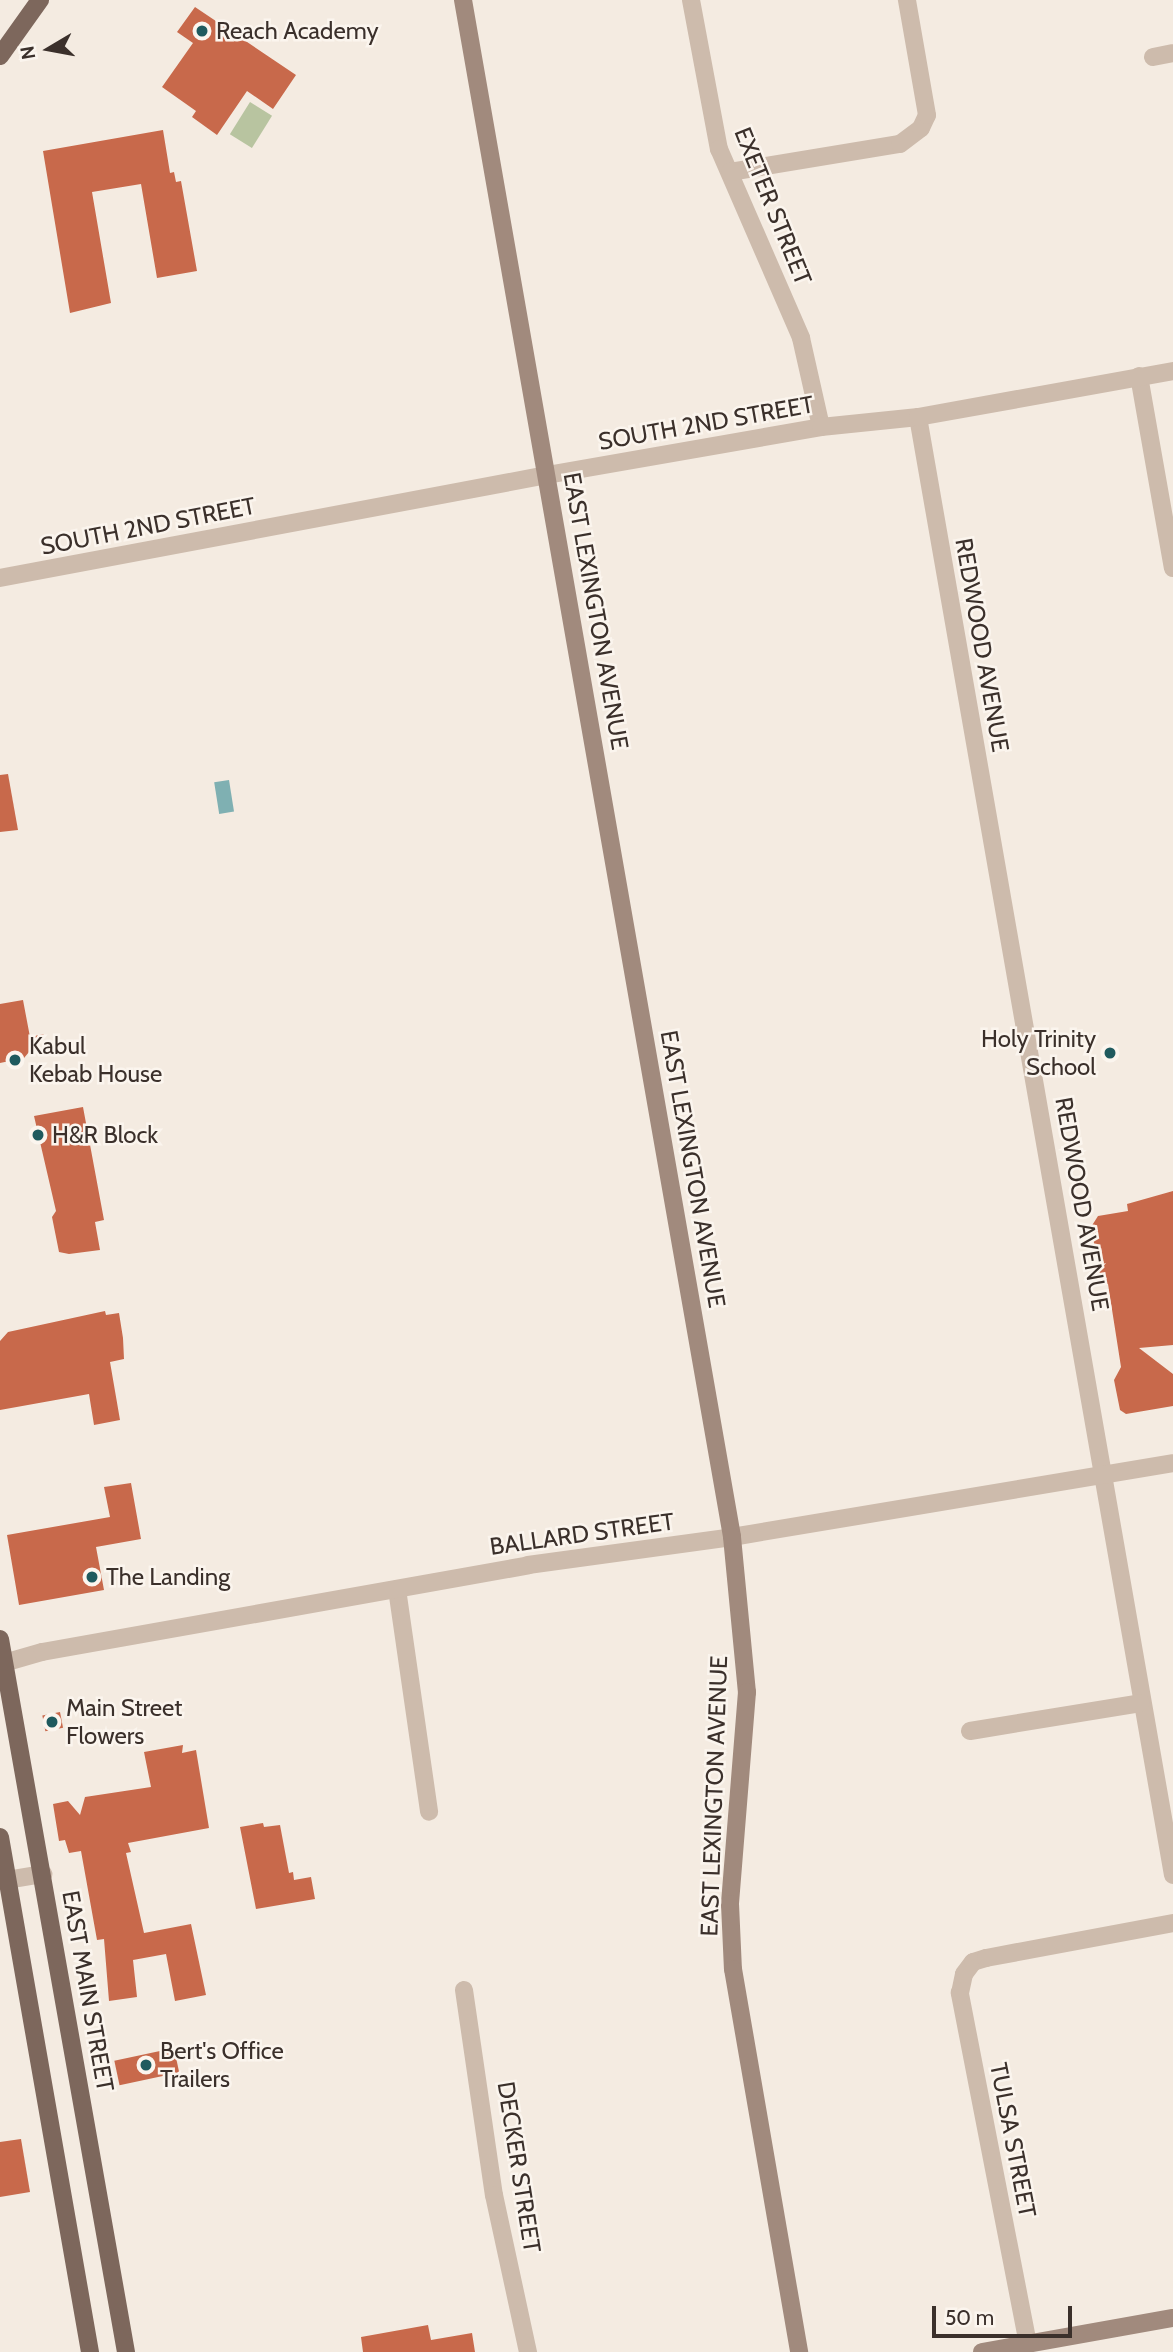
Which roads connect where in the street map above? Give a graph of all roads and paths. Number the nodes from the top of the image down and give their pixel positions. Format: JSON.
{"nodes":[{"id":1,"x":40,"y":0,"type":"edge"},
{"id":2,"x":463,"y":0,"type":"edge"},
{"id":3,"x":691,"y":0,"type":"edge"},
{"id":4,"x":907,"y":0,"type":"edge"},
{"id":5,"x":1173,"y":53,"type":"edge"},
{"id":6,"x":0,"y":56,"type":"edge"},
{"id":7,"x":1153,"y":57,"type":"dead end"},
{"id":8,"x":730,"y":172,"type":"junction"},
{"id":9,"x":1173,"y":371,"type":"edge"},
{"id":10,"x":1139,"y":376,"type":"junction"},
{"id":11,"x":918,"y":418,"type":"junction"},
{"id":12,"x":821,"y":427,"type":"junction"},
{"id":13,"x":547,"y":475,"type":"junction"},
{"id":14,"x":1173,"y":568,"type":"edge"},
{"id":15,"x":0,"y":578,"type":"edge"},
{"id":16,"x":1173,"y":1463,"type":"edge"},
{"id":17,"x":1104,"y":1475,"type":"junction"},
{"id":18,"x":732,"y":1537,"type":"junction"},
{"id":19,"x":397,"y":1589,"type":"junction"},
{"id":20,"x":0,"y":1639,"type":"edge"},
{"id":21,"x":2,"y":1663,"type":"edge"},
{"id":22,"x":1141,"y":1703,"type":"junction"},
{"id":23,"x":970,"y":1731,"type":"dead end"},
{"id":24,"x":429,"y":1812,"type":"dead end"},
{"id":25,"x":0,"y":1837,"type":"edge"},
{"id":26,"x":43,"y":1874,"type":"junction"},
{"id":27,"x":1173,"y":1875,"type":"edge"},
{"id":28,"x":4,"y":1880,"type":"edge"},
{"id":29,"x":1173,"y":1923,"type":"edge"},
{"id":30,"x":464,"y":1990,"type":"dead end"},
{"id":31,"x":1173,"y":2318,"type":"edge"},
{"id":32,"x":1028,"y":2344,"type":"junction"},
{"id":33,"x":90,"y":2352,"type":"edge"},
{"id":34,"x":126,"y":2352,"type":"edge"},
{"id":35,"x":528,"y":2352,"type":"edge"},
{"id":36,"x":799,"y":2352,"type":"edge"},
{"id":37,"x":982,"y":2352,"type":"edge"}],
"edges":[{"from":1,"to":6,"type":"main road"},
{"from":2,"to":13,"type":"street","name":"EAST LEXINGTON AVENUE"},
{"from":3,"to":8,"type":"street","name":"EXETER STREET"},
{"from":4,"to":8,"type":"street"},
{"from":5,"to":7,"type":"street"},
{"from":8,"to":12,"type":"street","name":"EXETER STREET"},
{"from":9,"to":10,"type":"street","name":"SOUTH 2ND STREET"},
{"from":10,"to":11,"type":"street","name":"SOUTH 2ND STREET"},
{"from":10,"to":14,"type":"street"},
{"from":11,"to":12,"type":"street","name":"SOUTH 2ND STREET"},
{"from":11,"to":17,"type":"street","name":"REDWOOD AVENUE"},
{"from":12,"to":13,"type":"street","name":"SOUTH 2ND STREET"},
{"from":13,"to":15,"type":"street","name":"SOUTH 2ND STREET"},
{"from":13,"to":18,"type":"street","name":"EAST LEXINGTON AVENUE"},
{"from":16,"to":17,"type":"street","name":"BALLARD STREET"},
{"from":17,"to":18,"type":"street","name":"BALLARD STREET"},
{"from":17,"to":22,"type":"street","name":"REDWOOD AVENUE"},
{"from":18,"to":19,"type":"street","name":"BALLARD STREET"},
{"from":18,"to":36,"type":"street","name":"EAST LEXINGTON AVENUE"},
{"from":19,"to":21,"type":"street","name":"BALLARD STREET"},
{"from":19,"to":24,"type":"street"},
{"from":20,"to":21,"type":"main road","name":"EAST MAIN STREET"},
{"from":21,"to":26,"type":"main road","name":"EAST MAIN STREET"},
{"from":22,"to":23,"type":"street"},
{"from":22,"to":27,"type":"street","name":"REDWOOD AVENUE"},
{"from":25,"to":28,"type":"main road"},
{"from":26,"to":28,"type":"street"},
{"from":26,"to":34,"type":"main road","name":"EAST MAIN STREET"},
{"from":28,"to":33,"type":"main road"},
{"from":29,"to":32,"type":"street","name":"TULSA STREET"},
{"from":30,"to":35,"type":"street","name":"DECKER STREET"},
{"from":31,"to":32,"type":"street"},
{"from":32,"to":37,"type":"street"}]}
